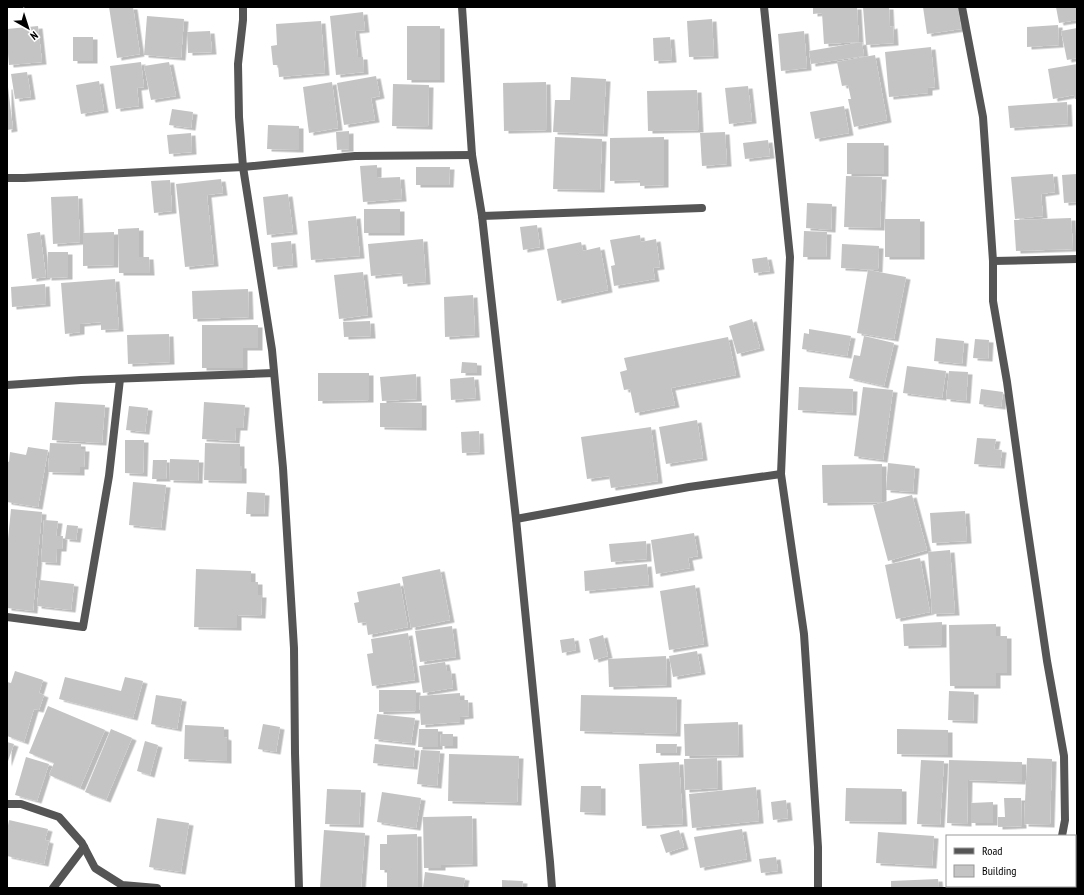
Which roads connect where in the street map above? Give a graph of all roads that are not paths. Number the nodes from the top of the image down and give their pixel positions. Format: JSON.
{"nodes":[{"id":1,"x":243,"y":7,"type":"edge"},
{"id":2,"x":462,"y":7,"type":"edge"},
{"id":3,"x":764,"y":7,"type":"edge"},
{"id":4,"x":962,"y":7,"type":"edge"},
{"id":5,"x":472,"y":155,"type":"junction"},
{"id":6,"x":243,"y":167,"type":"junction"},
{"id":7,"x":7,"y":178,"type":"edge"},
{"id":8,"x":702,"y":208,"type":"dead end"},
{"id":9,"x":482,"y":216,"type":"junction"},
{"id":10,"x":1077,"y":259,"type":"edge"},
{"id":11,"x":993,"y":261,"type":"junction"},
{"id":12,"x":274,"y":373,"type":"junction"},
{"id":13,"x":120,"y":379,"type":"junction"},
{"id":14,"x":7,"y":385,"type":"edge"},
{"id":15,"x":781,"y":474,"type":"junction"},
{"id":16,"x":516,"y":519,"type":"junction"},
{"id":17,"x":7,"y":617,"type":"edge"},
{"id":18,"x":7,"y":804,"type":"edge"},
{"id":19,"x":1062,"y":835,"type":"edge"},
{"id":20,"x":84,"y":847,"type":"junction"},
{"id":21,"x":53,"y":888,"type":"edge"},
{"id":22,"x":157,"y":888,"type":"edge"},
{"id":23,"x":299,"y":888,"type":"edge"},
{"id":24,"x":552,"y":888,"type":"edge"},
{"id":25,"x":818,"y":888,"type":"edge"}],
"edges":[{"from":1,"to":6,"type":"street"},
{"from":2,"to":5,"type":"street"},
{"from":3,"to":15,"type":"street"},
{"from":4,"to":11,"type":"street"},
{"from":5,"to":6,"type":"street"},
{"from":5,"to":9,"type":"street"},
{"from":6,"to":7,"type":"street"},
{"from":6,"to":12,"type":"street"},
{"from":8,"to":9,"type":"street"},
{"from":9,"to":16,"type":"street"},
{"from":10,"to":11,"type":"street"},
{"from":11,"to":19,"type":"street"},
{"from":12,"to":13,"type":"street"},
{"from":12,"to":23,"type":"street"},
{"from":13,"to":14,"type":"street"},
{"from":13,"to":17,"type":"street"},
{"from":15,"to":16,"type":"street"},
{"from":15,"to":25,"type":"street"},
{"from":16,"to":24,"type":"street"},
{"from":18,"to":20,"type":"street"},
{"from":20,"to":21,"type":"street"},
{"from":20,"to":22,"type":"street"}]}
